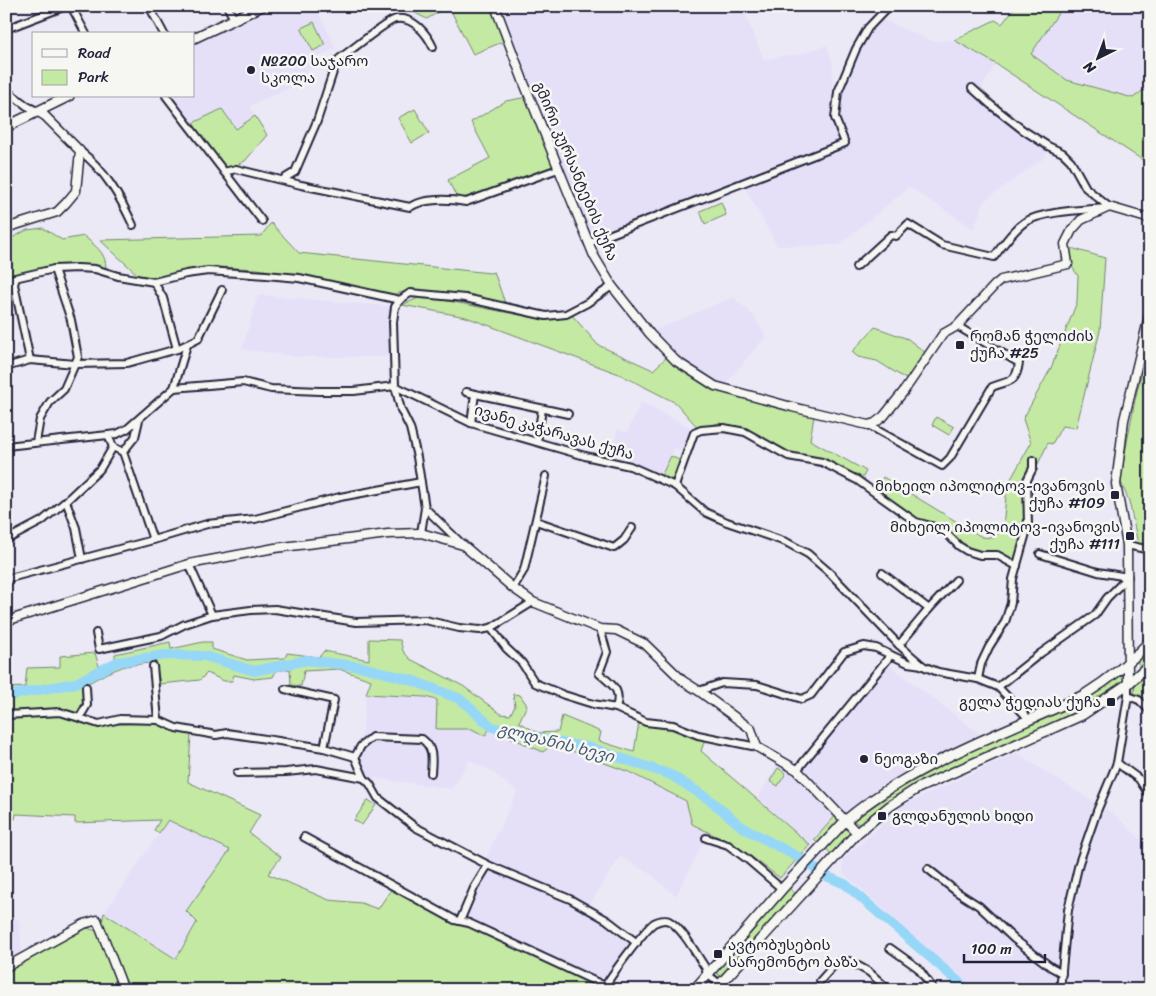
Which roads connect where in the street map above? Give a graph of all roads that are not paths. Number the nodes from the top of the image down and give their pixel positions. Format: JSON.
{"nodes":[{"id":1,"x":66,"y":6,"type":"edge"},
{"id":2,"x":72,"y":6,"type":"edge"},
{"id":3,"x":149,"y":6,"type":"edge"},
{"id":4,"x":227,"y":6,"type":"edge"},
{"id":5,"x":262,"y":6,"type":"edge"},
{"id":6,"x":495,"y":6,"type":"edge"},
{"id":7,"x":889,"y":6,"type":"edge"},
{"id":8,"x":234,"y":19,"type":"junction"},
{"id":9,"x":6,"y":29,"type":"edge"},
{"id":10,"x":85,"y":32,"type":"edge"},
{"id":11,"x":163,"y":32,"type":"edge"},
{"id":12,"x":195,"y":38,"type":"edge"},
{"id":13,"x":434,"y":47,"type":"dead end"},
{"id":14,"x":972,"y":88,"type":"dead end"},
{"id":15,"x":6,"y":90,"type":"edge"},
{"id":16,"x":65,"y":98,"type":"edge"},
{"id":17,"x":168,"y":98,"type":"edge"},
{"id":18,"x":37,"y":111,"type":"junction"},
{"id":19,"x":6,"y":127,"type":"edge"},
{"id":20,"x":80,"y":151,"type":"junction"},
{"id":21,"x":558,"y":169,"type":"junction"},
{"id":22,"x":224,"y":172,"type":"junction"},
{"id":23,"x":295,"y":172,"type":"junction"},
{"id":24,"x":282,"y":180,"type":"junction"},
{"id":25,"x":301,"y":185,"type":"junction"},
{"id":26,"x":1109,"y":207,"type":"junction"},
{"id":27,"x":1150,"y":219,"type":"edge"},
{"id":28,"x":262,"y":221,"type":"dead end"},
{"id":29,"x":133,"y":225,"type":"dead end"},
{"id":30,"x":6,"y":228,"type":"edge"},
{"id":31,"x":588,"y":243,"type":"junction"},
{"id":32,"x":856,"y":267,"type":"dead end"},
{"id":33,"x":54,"y":269,"type":"junction"},
{"id":34,"x":16,"y":278,"type":"junction"},
{"id":35,"x":6,"y":280,"type":"edge"},
{"id":36,"x":154,"y":282,"type":"junction"},
{"id":37,"x":612,"y":286,"type":"junction"},
{"id":38,"x":222,"y":290,"type":"dead end"},
{"id":39,"x":400,"y":300,"type":"junction"},
{"id":40,"x":1150,"y":312,"type":"edge"},
{"id":41,"x":957,"y":326,"type":"junction"},
{"id":42,"x":187,"y":345,"type":"junction"},
{"id":43,"x":178,"y":350,"type":"junction"},
{"id":44,"x":30,"y":360,"type":"junction"},
{"id":45,"x":75,"y":364,"type":"junction"},
{"id":46,"x":6,"y":367,"type":"edge"},
{"id":47,"x":395,"y":386,"type":"junction"},
{"id":48,"x":174,"y":388,"type":"junction"},
{"id":49,"x":466,"y":392,"type":"dead end"},
{"id":50,"x":475,"y":394,"type":"junction"},
{"id":51,"x":542,"y":410,"type":"junction"},
{"id":52,"x":568,"y":414,"type":"dead end"},
{"id":53,"x":139,"y":420,"type":"junction"},
{"id":54,"x":471,"y":423,"type":"junction"},
{"id":55,"x":868,"y":424,"type":"junction"},
{"id":56,"x":108,"y":435,"type":"junction"},
{"id":57,"x":36,"y":442,"type":"junction"},
{"id":58,"x":537,"y":442,"type":"junction"},
{"id":59,"x":6,"y":446,"type":"edge"},
{"id":60,"x":113,"y":447,"type":"junction"},
{"id":61,"x":123,"y":452,"type":"junction"},
{"id":62,"x":1033,"y":460,"type":"dead end"},
{"id":63,"x":546,"y":476,"type":"dead end"},
{"id":64,"x":420,"y":482,"type":"junction"},
{"id":65,"x":674,"y":486,"type":"junction"},
{"id":66,"x":66,"y":501,"type":"junction"},
{"id":67,"x":425,"y":508,"type":"junction"},
{"id":68,"x":536,"y":521,"type":"junction"},
{"id":69,"x":632,"y":528,"type":"dead end"},
{"id":70,"x":421,"y":533,"type":"junction"},
{"id":71,"x":6,"y":540,"type":"edge"},
{"id":72,"x":153,"y":540,"type":"junction"},
{"id":73,"x":463,"y":545,"type":"junction"},
{"id":74,"x":1127,"y":545,"type":"junction"},
{"id":75,"x":1150,"y":550,"type":"edge"},
{"id":76,"x":1040,"y":554,"type":"dead end"},
{"id":77,"x":82,"y":559,"type":"junction"},
{"id":78,"x":189,"y":564,"type":"junction"},
{"id":79,"x":1017,"y":566,"type":"junction"},
{"id":80,"x":882,"y":573,"type":"dead end"},
{"id":81,"x":1128,"y":577,"type":"junction"},
{"id":82,"x":6,"y":578,"type":"edge"},
{"id":83,"x":956,"y":580,"type":"dead end"},
{"id":84,"x":514,"y":588,"type":"junction"},
{"id":85,"x":533,"y":602,"type":"junction"},
{"id":86,"x":929,"y":609,"type":"junction"},
{"id":87,"x":212,"y":615,"type":"junction"},
{"id":88,"x":6,"y":621,"type":"edge"},
{"id":89,"x":492,"y":628,"type":"junction"},
{"id":90,"x":600,"y":629,"type":"junction"},
{"id":91,"x":96,"y":633,"type":"dead end"},
{"id":92,"x":1150,"y":641,"type":"edge"},
{"id":93,"x":900,"y":645,"type":"junction"},
{"id":94,"x":891,"y":655,"type":"junction"},
{"id":95,"x":1130,"y":659,"type":"junction"},
{"id":96,"x":153,"y":666,"type":"dead end"},
{"id":97,"x":923,"y":666,"type":"junction"},
{"id":98,"x":1146,"y":668,"type":"edge"},
{"id":99,"x":978,"y":680,"type":"junction"},
{"id":100,"x":1128,"y":684,"type":"junction"},
{"id":101,"x":86,"y":687,"type":"dead end"},
{"id":102,"x":998,"y":687,"type":"junction"},
{"id":103,"x":285,"y":689,"type":"dead end"},
{"id":104,"x":699,"y":691,"type":"junction"},
{"id":105,"x":1128,"y":696,"type":"junction"},
{"id":106,"x":616,"y":708,"type":"junction"},
{"id":107,"x":1150,"y":711,"type":"edge"},
{"id":108,"x":6,"y":715,"type":"edge"},
{"id":109,"x":80,"y":717,"type":"junction"},
{"id":110,"x":158,"y":720,"type":"junction"},
{"id":111,"x":1030,"y":720,"type":"junction"},
{"id":112,"x":757,"y":747,"type":"junction"},
{"id":113,"x":324,"y":748,"type":"junction"},
{"id":114,"x":355,"y":757,"type":"junction"},
{"id":115,"x":1117,"y":762,"type":"junction"},
{"id":116,"x":798,"y":770,"type":"junction"},
{"id":117,"x":237,"y":773,"type":"dead end"},
{"id":118,"x":431,"y":773,"type":"dead end"},
{"id":119,"x":364,"y":778,"type":"junction"},
{"id":120,"x":1150,"y":796,"type":"edge"},
{"id":121,"x":846,"y":820,"type":"junction"},
{"id":122,"x":857,"y":833,"type":"junction"},
{"id":123,"x":304,"y":837,"type":"dead end"},
{"id":124,"x":706,"y":838,"type":"dead end"},
{"id":125,"x":488,"y":865,"type":"junction"},
{"id":126,"x":928,"y":869,"type":"dead end"},
{"id":127,"x":784,"y":886,"type":"junction"},
{"id":128,"x":460,"y":921,"type":"junction"},
{"id":129,"x":637,"y":943,"type":"junction"},
{"id":130,"x":890,"y":948,"type":"dead end"},
{"id":131,"x":6,"y":967,"type":"edge"},
{"id":132,"x":1062,"y":973,"type":"junction"},
{"id":133,"x":707,"y":974,"type":"junction"},
{"id":134,"x":820,"y":981,"type":"dead end"},
{"id":135,"x":604,"y":988,"type":"edge"},
{"id":136,"x":720,"y":988,"type":"edge"},
{"id":137,"x":124,"y":990,"type":"edge"},
{"id":138,"x":694,"y":990,"type":"edge"},
{"id":139,"x":889,"y":990,"type":"edge"},
{"id":140,"x":934,"y":990,"type":"edge"},
{"id":141,"x":1060,"y":990,"type":"edge"}],
"edges":[{"from":1,"to":9,"type":"street"},
{"from":2,"to":10,"type":"street"},
{"from":3,"to":11,"type":"street"},
{"from":4,"to":8,"type":"street"},
{"from":5,"to":8,"type":"main road"},
{"from":6,"to":21,"type":"street","name":"გმირი კურსანტების ქუჩა"},
{"from":7,"to":31,"type":"street"},
{"from":8,"to":12,"type":"main road"},
{"from":13,"to":23,"type":"street"},
{"from":14,"to":26,"type":"street"},
{"from":15,"to":18,"type":"street"},
{"from":16,"to":18,"type":"main road"},
{"from":17,"to":22,"type":"street"},
{"from":18,"to":19,"type":"main road"},
{"from":18,"to":20,"type":"street"},
{"from":20,"to":29,"type":"street"},
{"from":20,"to":30,"type":"street"},
{"from":21,"to":25,"type":"street"},
{"from":21,"to":31,"type":"street","name":"გმირი კურსანტების ქუჩა"},
{"from":22,"to":24,"type":"street"},
{"from":22,"to":28,"type":"street"},
{"from":23,"to":24,"type":"street"},
{"from":23,"to":25,"type":"street"},
{"from":24,"to":25,"type":"street"},
{"from":26,"to":27,"type":"street"},
{"from":26,"to":32,"type":"street"},
{"from":26,"to":41,"type":"street"},
{"from":31,"to":37,"type":"street","name":"გმირი კურსანტების ქუჩა"},
{"from":33,"to":34,"type":"street"},
{"from":33,"to":36,"type":"street"},
{"from":33,"to":45,"type":"street"},
{"from":34,"to":35,"type":"street"},
{"from":34,"to":44,"type":"street"},
{"from":36,"to":39,"type":"street"},
{"from":36,"to":43,"type":"street"},
{"from":37,"to":39,"type":"street"},
{"from":37,"to":55,"type":"street","name":"გმირი კურსანტების ქუჩა"},
{"from":38,"to":42,"type":"street"},
{"from":39,"to":47,"type":"street"},
{"from":40,"to":74,"type":"street"},
{"from":41,"to":55,"type":"street"},
{"from":41,"to":55,"type":"street"},
{"from":42,"to":43,"type":"street"},
{"from":42,"to":48,"type":"street"},
{"from":43,"to":45,"type":"street"},
{"from":44,"to":45,"type":"street"},
{"from":44,"to":46,"type":"street"},
{"from":45,"to":57,"type":"street"},
{"from":47,"to":48,"type":"street"},
{"from":47,"to":54,"type":"street","name":"ივანე კაჭარავას ქუჩა"},
{"from":47,"to":64,"type":"street"},
{"from":48,"to":53,"type":"street"},
{"from":49,"to":50,"type":"street"},
{"from":50,"to":51,"type":"street"},
{"from":50,"to":54,"type":"street"},
{"from":51,"to":52,"type":"street"},
{"from":51,"to":58,"type":"street"},
{"from":53,"to":56,"type":"street"},
{"from":53,"to":61,"type":"street"},
{"from":54,"to":58,"type":"street","name":"ივანე კაჭარავას ქუჩა"},
{"from":56,"to":57,"type":"street"},
{"from":56,"to":60,"type":"street"},
{"from":57,"to":59,"type":"street"},
{"from":58,"to":65,"type":"street","name":"ივანე კაჭარავას ქუჩა"},
{"from":60,"to":61,"type":"street"},
{"from":60,"to":66,"type":"street"},
{"from":61,"to":72,"type":"street"},
{"from":62,"to":79,"type":"street"},
{"from":63,"to":68,"type":"street"},
{"from":64,"to":67,"type":"street"},
{"from":64,"to":72,"type":"street"},
{"from":65,"to":79,"type":"street"},
{"from":65,"to":93,"type":"street","name":"ივანე კაჭარავას ქუჩა"},
{"from":66,"to":71,"type":"street"},
{"from":66,"to":77,"type":"street"},
{"from":67,"to":70,"type":"street"},
{"from":67,"to":73,"type":"street"},
{"from":68,"to":69,"type":"street"},
{"from":68,"to":84,"type":"street"},
{"from":70,"to":73,"type":"street"},
{"from":70,"to":78,"type":"street"},
{"from":72,"to":77,"type":"street"},
{"from":73,"to":84,"type":"street"},
{"from":74,"to":75,"type":"street"},
{"from":74,"to":81,"type":"street"},
{"from":76,"to":81,"type":"street"},
{"from":77,"to":82,"type":"street"},
{"from":78,"to":87,"type":"street"},
{"from":78,"to":88,"type":"street"},
{"from":79,"to":99,"type":"street"},
{"from":80,"to":86,"type":"street"},
{"from":81,"to":95,"type":"street"},
{"from":81,"to":102,"type":"street"},
{"from":83,"to":86,"type":"street"},
{"from":84,"to":85,"type":"street"},
{"from":85,"to":89,"type":"street"},
{"from":85,"to":90,"type":"street"},
{"from":86,"to":93,"type":"street"},
{"from":87,"to":89,"type":"street"},
{"from":87,"to":91,"type":"street"},
{"from":89,"to":106,"type":"street"},
{"from":90,"to":104,"type":"street"},
{"from":90,"to":106,"type":"street"},
{"from":92,"to":95,"type":"main road"},
{"from":93,"to":97,"type":"street","name":"ივანე კაჭარავას ქუჩა"},
{"from":94,"to":97,"type":"street"},
{"from":94,"to":104,"type":"street"},
{"from":94,"to":116,"type":"street"},
{"from":95,"to":98,"type":"main road"},
{"from":95,"to":100,"type":"street"},
{"from":95,"to":111,"type":"main road"},
{"from":96,"to":110,"type":"street"},
{"from":97,"to":99,"type":"street","name":"ივანე კაჭარავას ქუჩა"},
{"from":98,"to":100,"type":"main road"},
{"from":99,"to":102,"type":"street","name":"ივანე კაჭარავას ქუჩა"},
{"from":100,"to":105,"type":"street"},
{"from":100,"to":122,"type":"main road"},
{"from":101,"to":109,"type":"street"},
{"from":102,"to":111,"type":"street","name":"ივანე კაჭარავას ქუჩა"},
{"from":103,"to":113,"type":"street"},
{"from":104,"to":112,"type":"street"},
{"from":105,"to":107,"type":"street"},
{"from":105,"to":115,"type":"street"},
{"from":106,"to":112,"type":"street"},
{"from":108,"to":109,"type":"street"},
{"from":109,"to":110,"type":"street"},
{"from":110,"to":113,"type":"street"},
{"from":111,"to":121,"type":"main road"},
{"from":112,"to":116,"type":"street"},
{"from":113,"to":114,"type":"street"},
{"from":114,"to":118,"type":"street"},
{"from":114,"to":119,"type":"street"},
{"from":115,"to":120,"type":"street"},
{"from":115,"to":132,"type":"street"},
{"from":116,"to":121,"type":"street"},
{"from":117,"to":119,"type":"street"},
{"from":119,"to":125,"type":"street"},
{"from":121,"to":122,"type":"street"},
{"from":121,"to":127,"type":"main road"},
{"from":122,"to":136,"type":"main road"},
{"from":123,"to":128,"type":"street"},
{"from":124,"to":127,"type":"street"},
{"from":125,"to":128,"type":"street"},
{"from":125,"to":129,"type":"street"},
{"from":126,"to":132,"type":"street"},
{"from":127,"to":133,"type":"main road"},
{"from":128,"to":135,"type":"street"},
{"from":129,"to":133,"type":"street"},
{"from":129,"to":135,"type":"street"},
{"from":130,"to":140,"type":"street"},
{"from":131,"to":137,"type":"street"},
{"from":132,"to":141,"type":"street"},
{"from":133,"to":136,"type":"street"},
{"from":133,"to":138,"type":"main road"},
{"from":134,"to":139,"type":"street"}]}
